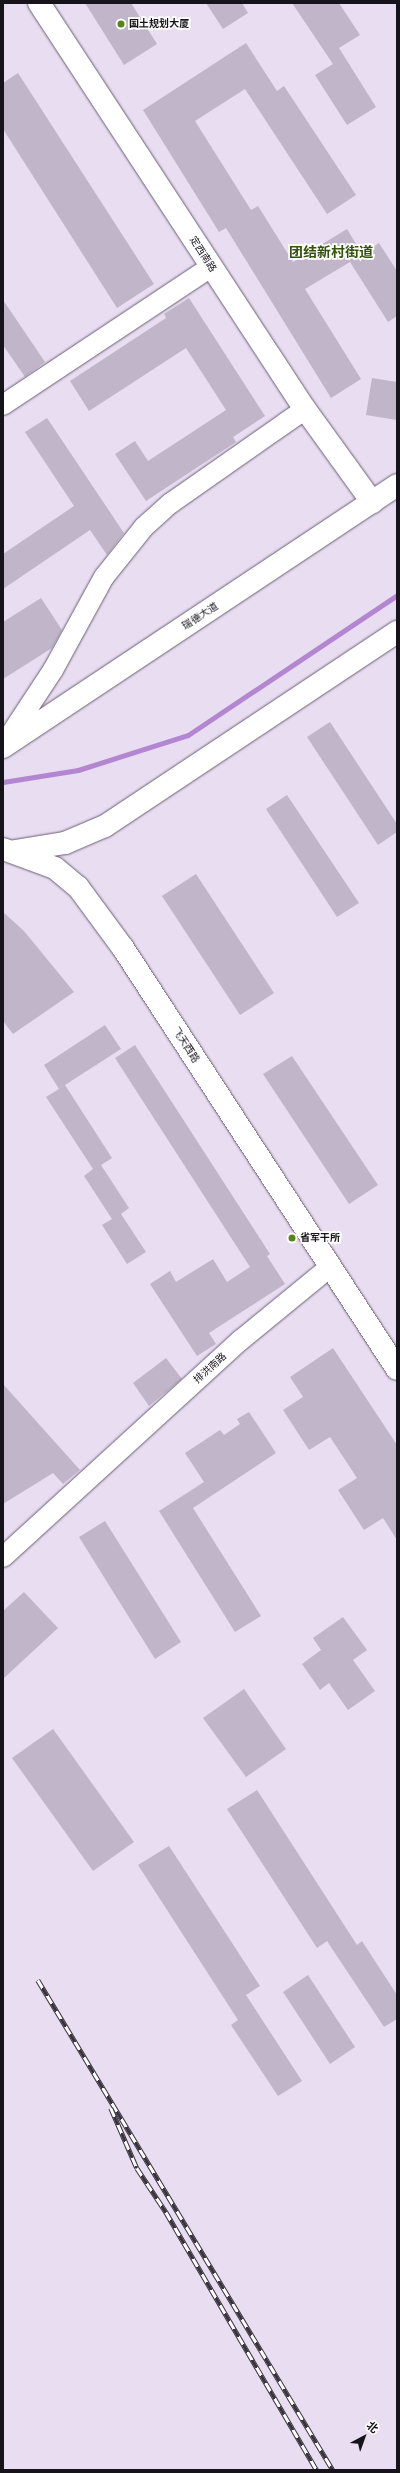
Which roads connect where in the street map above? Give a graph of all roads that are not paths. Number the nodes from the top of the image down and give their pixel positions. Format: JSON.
{"nodes":[{"id":1,"x":39,"y":3,"type":"edge"},
{"id":2,"x":212,"y":266,"type":"junction"},
{"id":3,"x":3,"y":405,"type":"edge"},
{"id":4,"x":305,"y":409,"type":"junction"},
{"id":5,"x":397,"y":485,"type":"edge"},
{"id":6,"x":372,"y":502,"type":"junction"},
{"id":7,"x":397,"y":632,"type":"edge"},
{"id":8,"x":3,"y":746,"type":"edge"},
{"id":9,"x":9,"y":850,"type":"edge"},
{"id":10,"x":330,"y":1267,"type":"junction"},
{"id":11,"x":397,"y":1369,"type":"edge"},
{"id":12,"x":3,"y":1557,"type":"edge"}],
"edges":[{"from":1,"to":2,"type":"street","name":"定西南路"},
{"from":2,"to":3,"type":"street"},
{"from":2,"to":4,"type":"street","name":"定西南路"},
{"from":4,"to":6,"type":"street","name":"定西南路"},
{"from":4,"to":8,"type":"street"},
{"from":5,"to":6,"type":"street","name":"瑞德大道"},
{"from":6,"to":8,"type":"street","name":"瑞德大道"},
{"from":7,"to":9,"type":"street"},
{"from":9,"to":10,"type":"street","name":"飞天西路"},
{"from":10,"to":11,"type":"street"},
{"from":10,"to":12,"type":"street","name":"排洪南路"}]}
